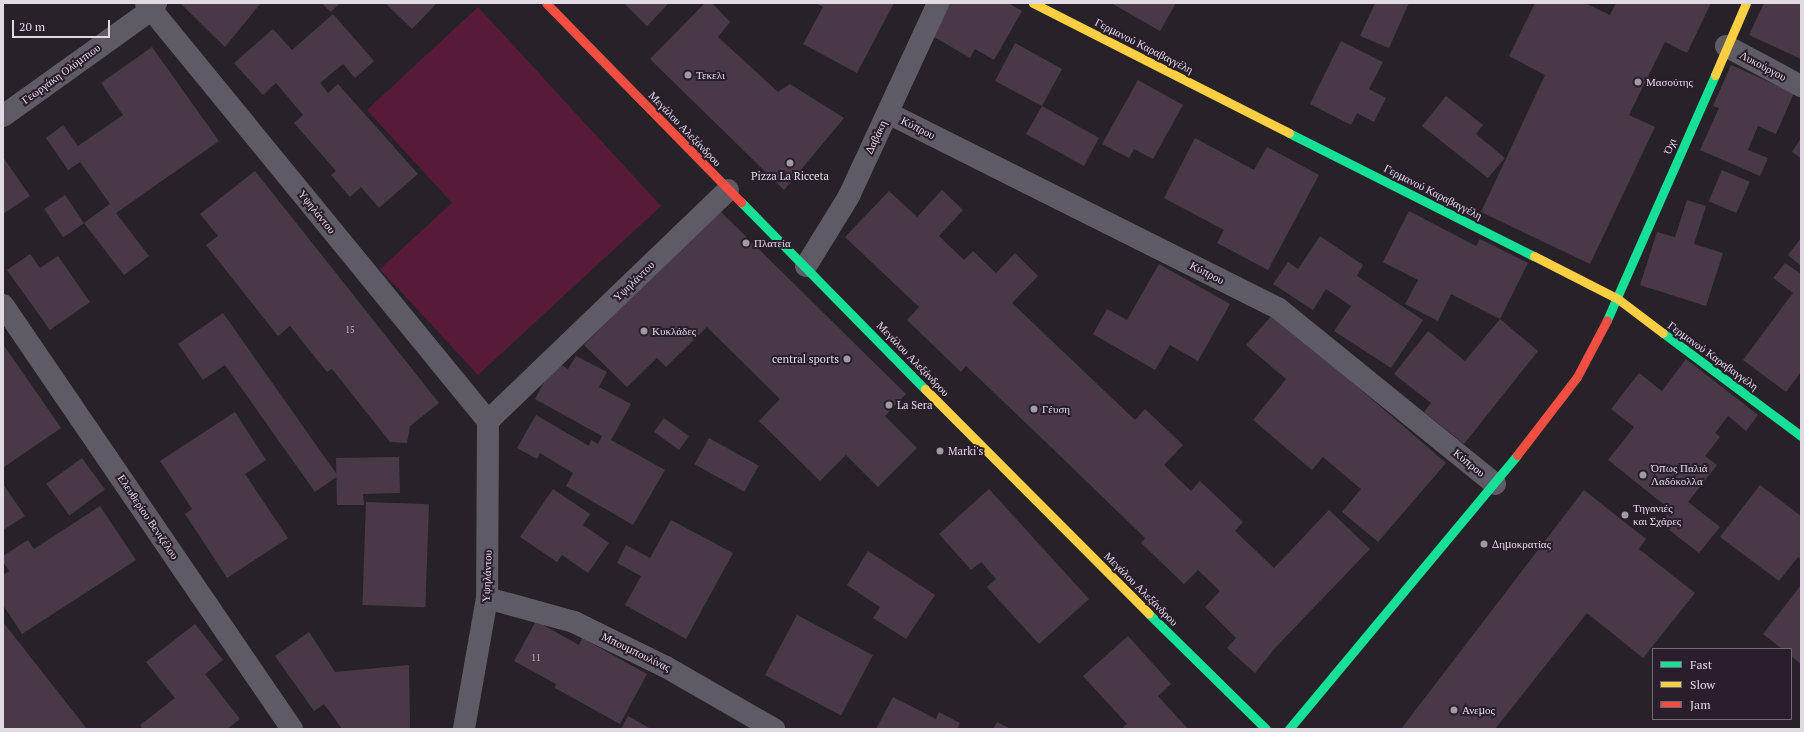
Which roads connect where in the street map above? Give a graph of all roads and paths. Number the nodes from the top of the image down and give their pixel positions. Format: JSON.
{"nodes":[{"id":1,"x":546,"y":3,"type":"edge"},
{"id":2,"x":938,"y":3,"type":"edge"},
{"id":3,"x":1033,"y":3,"type":"edge"},
{"id":4,"x":1746,"y":3,"type":"edge"},
{"id":5,"x":151,"y":5,"type":"edge"},
{"id":6,"x":1726,"y":46,"type":"junction"},
{"id":7,"x":1801,"y":86,"type":"edge"},
{"id":8,"x":888,"y":113,"type":"junction"},
{"id":9,"x":3,"y":116,"type":"edge"},
{"id":10,"x":728,"y":190,"type":"junction"},
{"id":11,"x":806,"y":266,"type":"junction"},
{"id":12,"x":1618,"y":299,"type":"junction"},
{"id":13,"x":3,"y":304,"type":"edge"},
{"id":14,"x":488,"y":421,"type":"junction"},
{"id":15,"x":1801,"y":436,"type":"edge"},
{"id":16,"x":1495,"y":484,"type":"junction"},
{"id":17,"x":487,"y":598,"type":"junction"},
{"id":18,"x":292,"y":729,"type":"edge"},
{"id":19,"x":464,"y":729,"type":"edge"},
{"id":20,"x":774,"y":729,"type":"edge"},
{"id":21,"x":1266,"y":729,"type":"edge"},
{"id":22,"x":1289,"y":729,"type":"edge"}],
"edges":[{"from":1,"to":10,"type":"street","name":"Μεγάλου Αλεξάνδρου"},
{"from":2,"to":8,"type":"street","name":"Δαβάκη"},
{"from":3,"to":12,"type":"street","name":"Γερμανού Καραβαγγέλη"},
{"from":4,"to":6,"type":"street","name":"Όχι"},
{"from":5,"to":9,"type":"street","name":"Γεωργάκη Ολύμπιου"},
{"from":5,"to":14,"type":"street","name":"Υψηλάντου"},
{"from":6,"to":7,"type":"street","name":"Λυκούργου"},
{"from":6,"to":12,"type":"street","name":"Όχι"},
{"from":8,"to":11,"type":"street","name":"Δαβάκη"},
{"from":8,"to":16,"type":"street","name":"Κύπρου"},
{"from":10,"to":11,"type":"street","name":"Μεγάλου Αλεξάνδρου"},
{"from":10,"to":14,"type":"street","name":"Υψηλάντου"},
{"from":11,"to":21,"type":"street","name":"Μεγάλου Αλεξάνδρου"},
{"from":12,"to":15,"type":"street","name":"Γερμανού Καραβαγγέλη"},
{"from":12,"to":16,"type":"street"},
{"from":13,"to":18,"type":"street","name":"Ελευθερίου Βενιζέλου"},
{"from":14,"to":17,"type":"street","name":"Υψηλάντου"},
{"from":16,"to":22,"type":"street"},
{"from":17,"to":19,"type":"street","name":"Υψηλάντου"},
{"from":17,"to":20,"type":"street","name":"Μπουμπουλίνας"}]}
